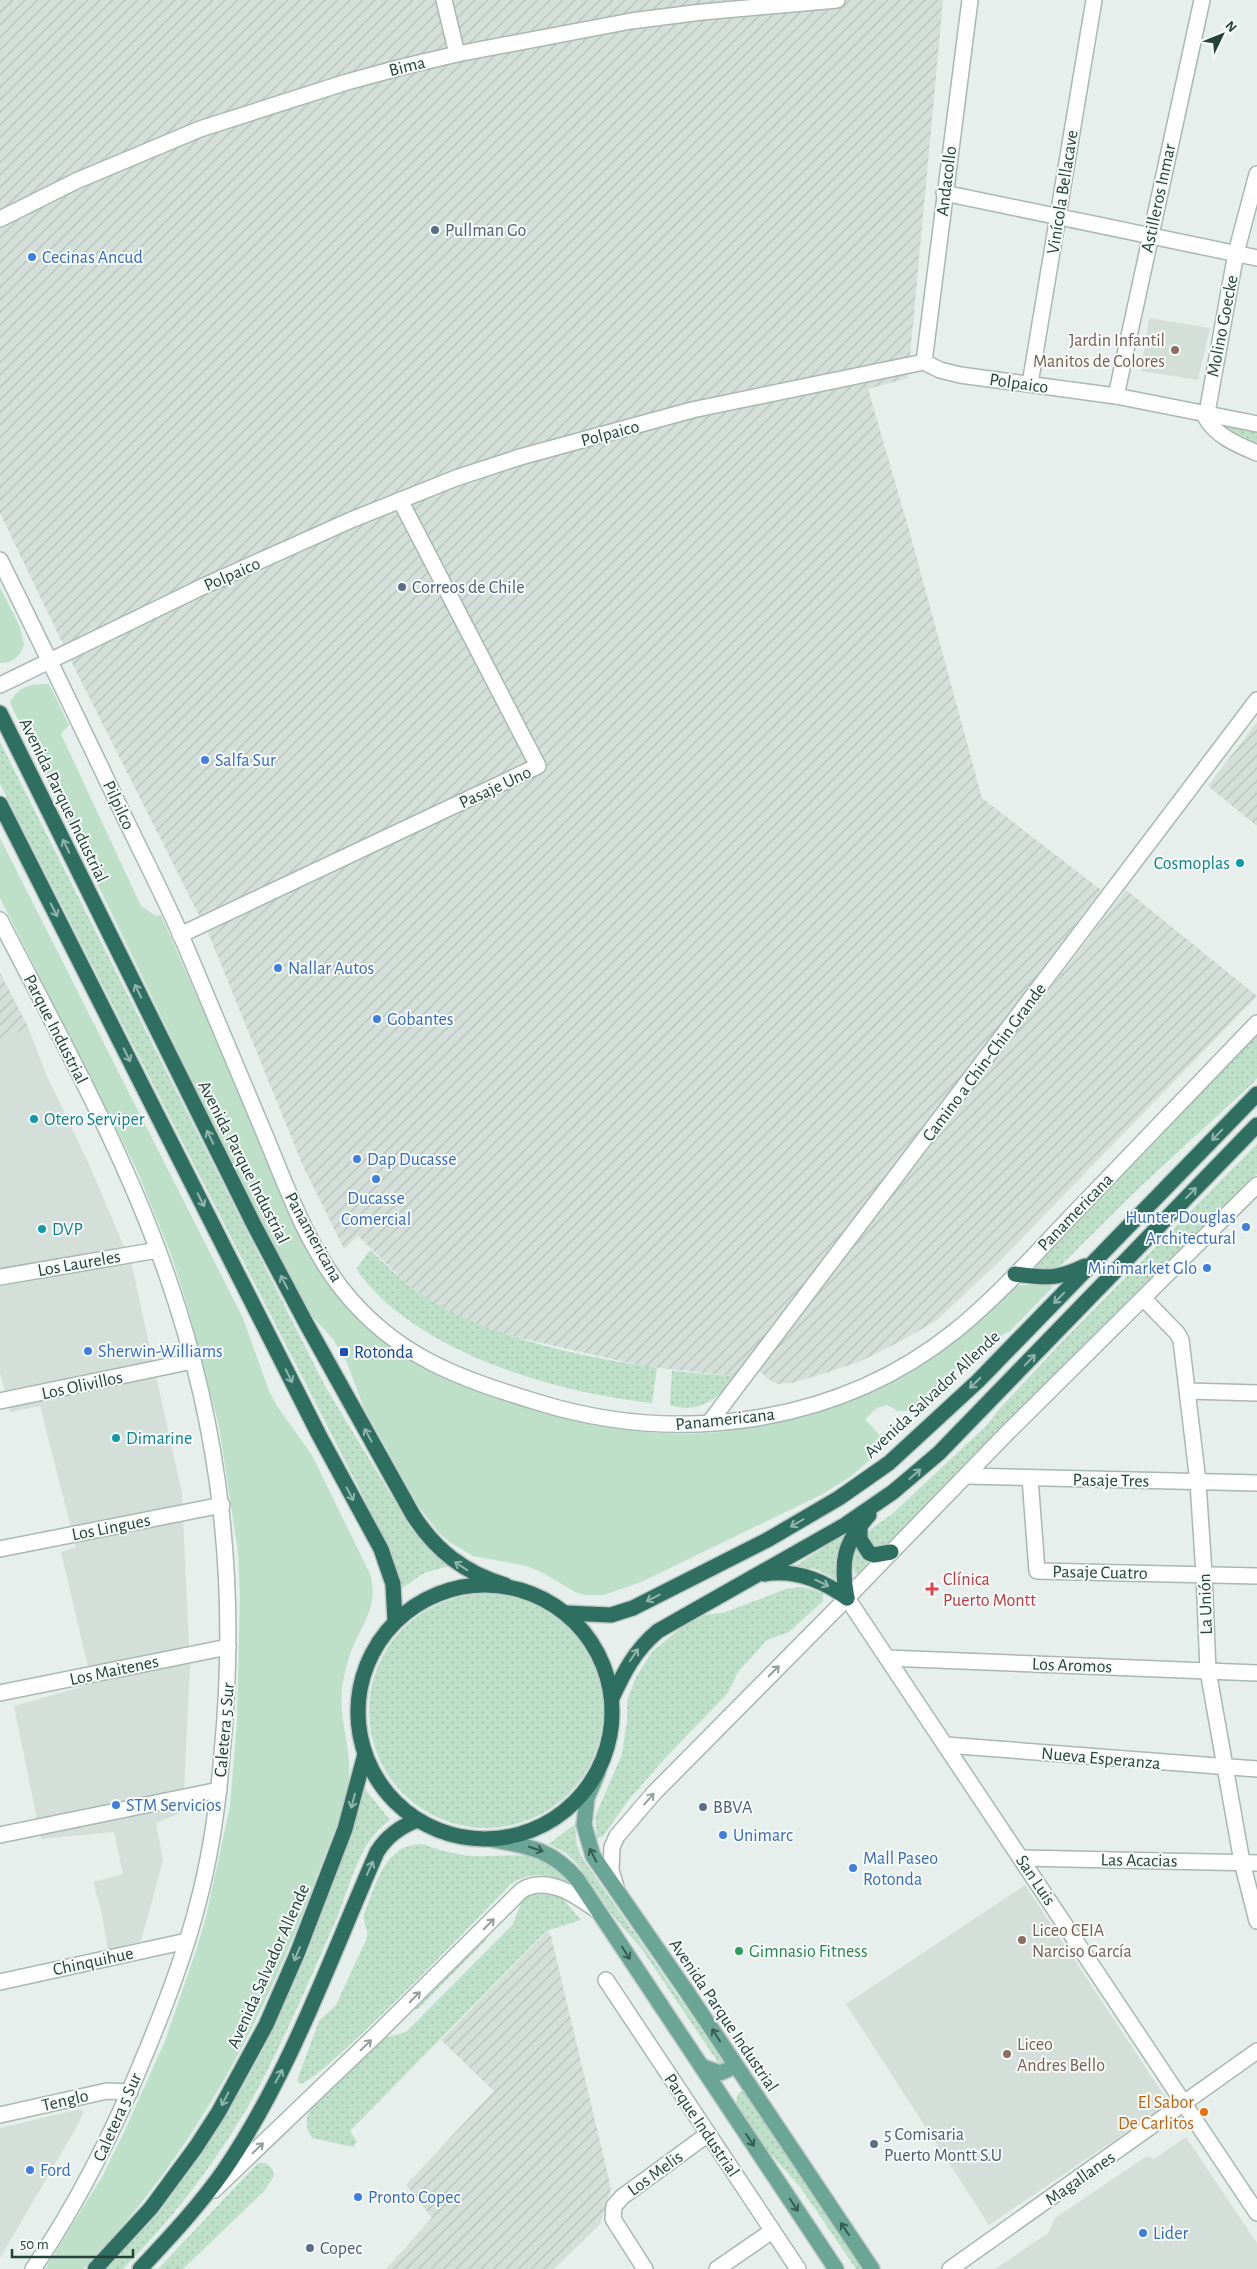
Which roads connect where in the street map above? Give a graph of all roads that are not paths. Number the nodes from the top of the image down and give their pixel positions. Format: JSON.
{"nodes":[{"id":1,"x":444,"y":0,"type":"edge"},
{"id":2,"x":837,"y":0,"type":"edge"},
{"id":3,"x":970,"y":0,"type":"edge"},
{"id":4,"x":1094,"y":0,"type":"edge"},
{"id":5,"x":1202,"y":0,"type":"edge"},
{"id":6,"x":457,"y":54,"type":"junction"},
{"id":7,"x":1257,"y":174,"type":"edge"},
{"id":8,"x":944,"y":193,"type":"junction"},
{"id":9,"x":1058,"y":216,"type":"junction"},
{"id":10,"x":0,"y":219,"type":"edge"},
{"id":11,"x":1150,"y":236,"type":"junction"},
{"id":12,"x":1236,"y":253,"type":"junction"},
{"id":13,"x":1257,"y":258,"type":"edge"},
{"id":14,"x":924,"y":362,"type":"junction"},
{"id":15,"x":1030,"y":384,"type":"junction"},
{"id":16,"x":1116,"y":396,"type":"junction"},
{"id":17,"x":1206,"y":413,"type":"junction"},
{"id":18,"x":1257,"y":424,"type":"edge"},
{"id":19,"x":1257,"y":453,"type":"edge"},
{"id":20,"x":400,"y":500,"type":"junction"},
{"id":21,"x":0,"y":560,"type":"edge"},
{"id":22,"x":50,"y":661,"type":"junction"},
{"id":23,"x":0,"y":685,"type":"edge"},
{"id":24,"x":1257,"y":700,"type":"edge"},
{"id":25,"x":0,"y":713,"type":"edge"},
{"id":26,"x":0,"y":804,"type":"edge"},
{"id":27,"x":0,"y":920,"type":"edge"},
{"id":28,"x":180,"y":935,"type":"junction"},
{"id":29,"x":1257,"y":1023,"type":"edge"},
{"id":30,"x":230,"y":1053,"type":"joint"},
{"id":31,"x":1257,"y":1094,"type":"edge"},
{"id":32,"x":1257,"y":1126,"type":"edge"},
{"id":33,"x":1254,"y":1195,"type":"edge"},
{"id":34,"x":158,"y":1250,"type":"junction"},
{"id":35,"x":1093,"y":1263,"type":"junction"},
{"id":36,"x":1015,"y":1274,"type":"junction"},
{"id":37,"x":0,"y":1277,"type":"edge"},
{"id":38,"x":1143,"y":1298,"type":"junction"},
{"id":39,"x":193,"y":1361,"type":"junction"},
{"id":40,"x":1188,"y":1390,"type":"junction"},
{"id":41,"x":1257,"y":1392,"type":"edge"},
{"id":42,"x":0,"y":1402,"type":"edge"},
{"id":43,"x":709,"y":1423,"type":"junction"},
{"id":44,"x":966,"y":1476,"type":"junction"},
{"id":45,"x":1030,"y":1478,"type":"junction"},
{"id":46,"x":1198,"y":1482,"type":"junction"},
{"id":47,"x":1257,"y":1483,"type":"edge"},
{"id":48,"x":893,"y":1492,"type":"junction"},
{"id":49,"x":222,"y":1505,"type":"junction"},
{"id":50,"x":860,"y":1525,"type":"junction"},
{"id":51,"x":0,"y":1549,"type":"edge"},
{"id":52,"x":891,"y":1552,"type":"junction"},
{"id":53,"x":1204,"y":1574,"type":"junction"},
{"id":54,"x":760,"y":1575,"type":"junction"},
{"id":55,"x":1257,"y":1576,"type":"edge"},
{"id":56,"x":506,"y":1585,"type":"junction"},
{"id":57,"x":847,"y":1598,"type":"junction"},
{"id":58,"x":566,"y":1613,"type":"junction"},
{"id":59,"x":395,"y":1621,"type":"junction"},
{"id":60,"x":228,"y":1647,"type":"junction"},
{"id":61,"x":887,"y":1658,"type":"junction"},
{"id":62,"x":1208,"y":1671,"type":"junction"},
{"id":63,"x":1257,"y":1673,"type":"edge"},
{"id":64,"x":0,"y":1693,"type":"edge"},
{"id":65,"x":612,"y":1698,"type":"junction"},
{"id":66,"x":946,"y":1745,"type":"junction"},
{"id":67,"x":365,"y":1754,"type":"junction"},
{"id":68,"x":1225,"y":1768,"type":"junction"},
{"id":69,"x":1257,"y":1769,"type":"edge"},
{"id":70,"x":598,"y":1772,"type":"junction"},
{"id":71,"x":219,"y":1790,"type":"junction"},
{"id":72,"x":418,"y":1820,"type":"junction"},
{"id":73,"x":0,"y":1835,"type":"edge"},
{"id":74,"x":489,"y":1839,"type":"junction"},
{"id":75,"x":1021,"y":1858,"type":"junction"},
{"id":76,"x":1250,"y":1863,"type":"edge"},
{"id":77,"x":619,"y":1896,"type":"junction"},
{"id":78,"x":600,"y":1912,"type":"junction"},
{"id":79,"x":1257,"y":1921,"type":"edge"},
{"id":80,"x":186,"y":1941,"type":"junction"},
{"id":81,"x":606,"y":1980,"type":"dead end"},
{"id":82,"x":0,"y":1982,"type":"edge"},
{"id":83,"x":1257,"y":2050,"type":"edge"},
{"id":84,"x":701,"y":2066,"type":"junction"},
{"id":85,"x":736,"y":2066,"type":"junction"},
{"id":86,"x":747,"y":2084,"type":"junction"},
{"id":87,"x":130,"y":2092,"type":"junction"},
{"id":88,"x":724,"y":2099,"type":"junction"},
{"id":89,"x":1184,"y":2103,"type":"junction"},
{"id":90,"x":0,"y":2115,"type":"edge"},
{"id":91,"x":708,"y":2134,"type":"junction"},
{"id":92,"x":198,"y":2206,"type":"junction"},
{"id":93,"x":1257,"y":2213,"type":"edge"},
{"id":94,"x":772,"y":2231,"type":"junction"},
{"id":95,"x":34,"y":2269,"type":"edge"},
{"id":96,"x":95,"y":2269,"type":"edge"},
{"id":97,"x":140,"y":2269,"type":"edge"},
{"id":98,"x":645,"y":2269,"type":"edge"},
{"id":99,"x":716,"y":2269,"type":"edge"},
{"id":100,"x":798,"y":2269,"type":"edge"},
{"id":101,"x":836,"y":2269,"type":"edge"},
{"id":102,"x":872,"y":2269,"type":"edge"},
{"id":103,"x":950,"y":2269,"type":"edge"}],
"edges":[{"from":1,"to":6,"type":"street"},
{"from":2,"to":6,"type":"street","name":"Bima"},
{"from":3,"to":8,"type":"street","name":"Andacollo"},
{"from":4,"to":9,"type":"street","name":"Vinícola Bellacave"},
{"from":5,"to":11,"type":"street","name":"Astilleros Inmar"},
{"from":6,"to":10,"type":"street","name":"Bima"},
{"from":7,"to":12,"type":"street","name":"Molino Goecke"},
{"from":8,"to":9,"type":"street"},
{"from":8,"to":14,"type":"street","name":"Andacollo"},
{"from":9,"to":11,"type":"street"},
{"from":9,"to":15,"type":"street","name":"Vinícola Bellacave"},
{"from":11,"to":12,"type":"street"},
{"from":11,"to":16,"type":"street","name":"Astilleros Inmar"},
{"from":12,"to":13,"type":"street"},
{"from":12,"to":17,"type":"street","name":"Molino Goecke"},
{"from":14,"to":15,"type":"street","name":"Polpaico"},
{"from":14,"to":20,"type":"street","name":"Polpaico"},
{"from":15,"to":16,"type":"street","name":"Polpaico"},
{"from":16,"to":17,"type":"street","name":"Polpaico"},
{"from":17,"to":18,"type":"street","name":"Polpaico"},
{"from":17,"to":19,"type":"street"},
{"from":20,"to":22,"type":"street","name":"Polpaico"},
{"from":20,"to":28,"type":"street","name":"Pasaje Uno"},
{"from":21,"to":22,"type":"street","name":"Pilpilco"},
{"from":22,"to":23,"type":"street","name":"Polpaico"},
{"from":22,"to":28,"type":"street","name":"Pilpilco"},
{"from":24,"to":43,"type":"street","name":"Camino a Chin-Chin Grande"},
{"from":56,"to":25,"type":"highway","name":"Avenida Parque Industrial","one_way":true},
{"from":26,"to":59,"type":"highway","one_way":true},
{"from":27,"to":34,"type":"street","name":"Parque Industrial"},
{"from":28,"to":30,"type":"street","name":"Pilpilco"},
{"from":29,"to":36,"type":"street","name":"Panamericana"},
{"from":30,"to":43,"type":"street","name":"Panamericana"},
{"from":31,"to":35,"type":"highway","name":"Avenida Salvador Allende","one_way":true},
{"from":48,"to":32,"type":"highway","one_way":true},
{"from":33,"to":38,"type":"street"},
{"from":34,"to":37,"type":"street","name":"Los Laureles"},
{"from":34,"to":39,"type":"street","name":"Caletera 5 Sur"},
{"from":35,"to":36,"type":"highway"},
{"from":35,"to":58,"type":"highway","name":"Avenida Salvador Allende","one_way":true},
{"from":36,"to":43,"type":"street","name":"Panamericana"},
{"from":38,"to":40,"type":"street","name":"La Unión"},
{"from":38,"to":44,"type":"street"},
{"from":39,"to":42,"type":"street","name":"Los Olivillos"},
{"from":39,"to":49,"type":"street","name":"Caletera 5 Sur"},
{"from":40,"to":41,"type":"street"},
{"from":40,"to":46,"type":"street","name":"La Unión"},
{"from":44,"to":45,"type":"street","name":"Pasaje Tres"},
{"from":44,"to":52,"type":"street"},
{"from":45,"to":46,"type":"street","name":"Pasaje Tres"},
{"from":45,"to":53,"type":"street","name":"Pasaje Cuatro"},
{"from":46,"to":47,"type":"street","name":"Pasaje Tres"},
{"from":46,"to":53,"type":"street","name":"La Unión"},
{"from":48,"to":50,"type":"highway"},
{"from":48,"to":54,"type":"highway"},
{"from":49,"to":51,"type":"street","name":"Los Lingues"},
{"from":49,"to":60,"type":"street","name":"Caletera 5 Sur"},
{"from":50,"to":52,"type":"highway"},
{"from":50,"to":57,"type":"highway"},
{"from":52,"to":57,"type":"street"},
{"from":53,"to":55,"type":"street","name":"Pasaje Cuatro"},
{"from":53,"to":62,"type":"street","name":"La Unión"},
{"from":54,"to":57,"type":"highway","one_way":true},
{"from":65,"to":54,"type":"highway","one_way":true},
{"from":56,"to":58,"type":"highway","name":"Avenida Parque Industrial"},
{"from":56,"to":59,"type":"highway"},
{"from":57,"to":61,"type":"street","name":"San Luis"},
{"from":77,"to":57,"type":"street","one_way":true},
{"from":58,"to":65,"type":"highway","name":"Avenida Parque Industrial"},
{"from":59,"to":67,"type":"highway"},
{"from":60,"to":64,"type":"street","name":"Los Maitenes"},
{"from":60,"to":71,"type":"street","name":"Caletera 5 Sur"},
{"from":61,"to":62,"type":"street","name":"Los Aromos"},
{"from":61,"to":66,"type":"street","name":"San Luis"},
{"from":62,"to":63,"type":"street","name":"Los Aromos"},
{"from":62,"to":68,"type":"street","name":"La Unión"},
{"from":65,"to":70,"type":"highway"},
{"from":66,"to":68,"type":"street","name":"Nueva Esperanza"},
{"from":66,"to":75,"type":"street","name":"San Luis"},
{"from":67,"to":72,"type":"highway"},
{"from":67,"to":96,"type":"highway","name":"Avenida Salvador Allende","one_way":true},
{"from":68,"to":69,"type":"street","name":"Nueva Esperanza"},
{"from":68,"to":76,"type":"street","name":"La Unión"},
{"from":70,"to":74,"type":"highway"},
{"from":77,"to":70,"type":"main road","name":"Avenida Parque Industrial","one_way":true},
{"from":71,"to":73,"type":"street"},
{"from":71,"to":80,"type":"street","name":"Caletera 5 Sur"},
{"from":72,"to":74,"type":"highway"},
{"from":92,"to":72,"type":"highway","one_way":true},
{"from":74,"to":78,"type":"main road","one_way":true},
{"from":75,"to":76,"type":"street","name":"Las Acacias"},
{"from":75,"to":89,"type":"street","name":"San Luis"},
{"from":76,"to":79,"type":"street","name":"La Unión"},
{"from":85,"to":77,"type":"main road","name":"Avenida Parque Industrial","one_way":true},
{"from":78,"to":84,"type":"main road","one_way":true},
{"from":92,"to":78,"type":"street","one_way":true},
{"from":80,"to":82,"type":"street","name":"Chinquihue"},
{"from":80,"to":87,"type":"street","name":"Caletera 5 Sur"},
{"from":81,"to":91,"type":"street","name":"Parque Industrial"},
{"from":83,"to":89,"type":"street","name":"Magallanes"},
{"from":84,"to":85,"type":"main road"},
{"from":84,"to":88,"type":"main road"},
{"from":85,"to":86,"type":"main road","name":"Avenida Parque Industrial"},
{"from":86,"to":88,"type":"main road"},
{"from":102,"to":86,"type":"main road","name":"Avenida Parque Industrial","one_way":true},
{"from":87,"to":90,"type":"street","name":"Tenglo"},
{"from":87,"to":95,"type":"street","name":"Caletera 5 Sur"},
{"from":88,"to":101,"type":"main road","one_way":true},
{"from":89,"to":93,"type":"street","name":"San Luis"},
{"from":89,"to":103,"type":"street","name":"Magallanes"},
{"from":91,"to":94,"type":"street","name":"Parque Industrial"},
{"from":91,"to":98,"type":"street","name":"Los Melis"},
{"from":92,"to":97,"type":"highway"},
{"from":94,"to":99,"type":"street"},
{"from":94,"to":100,"type":"street","name":"Parque Industrial"}]}
